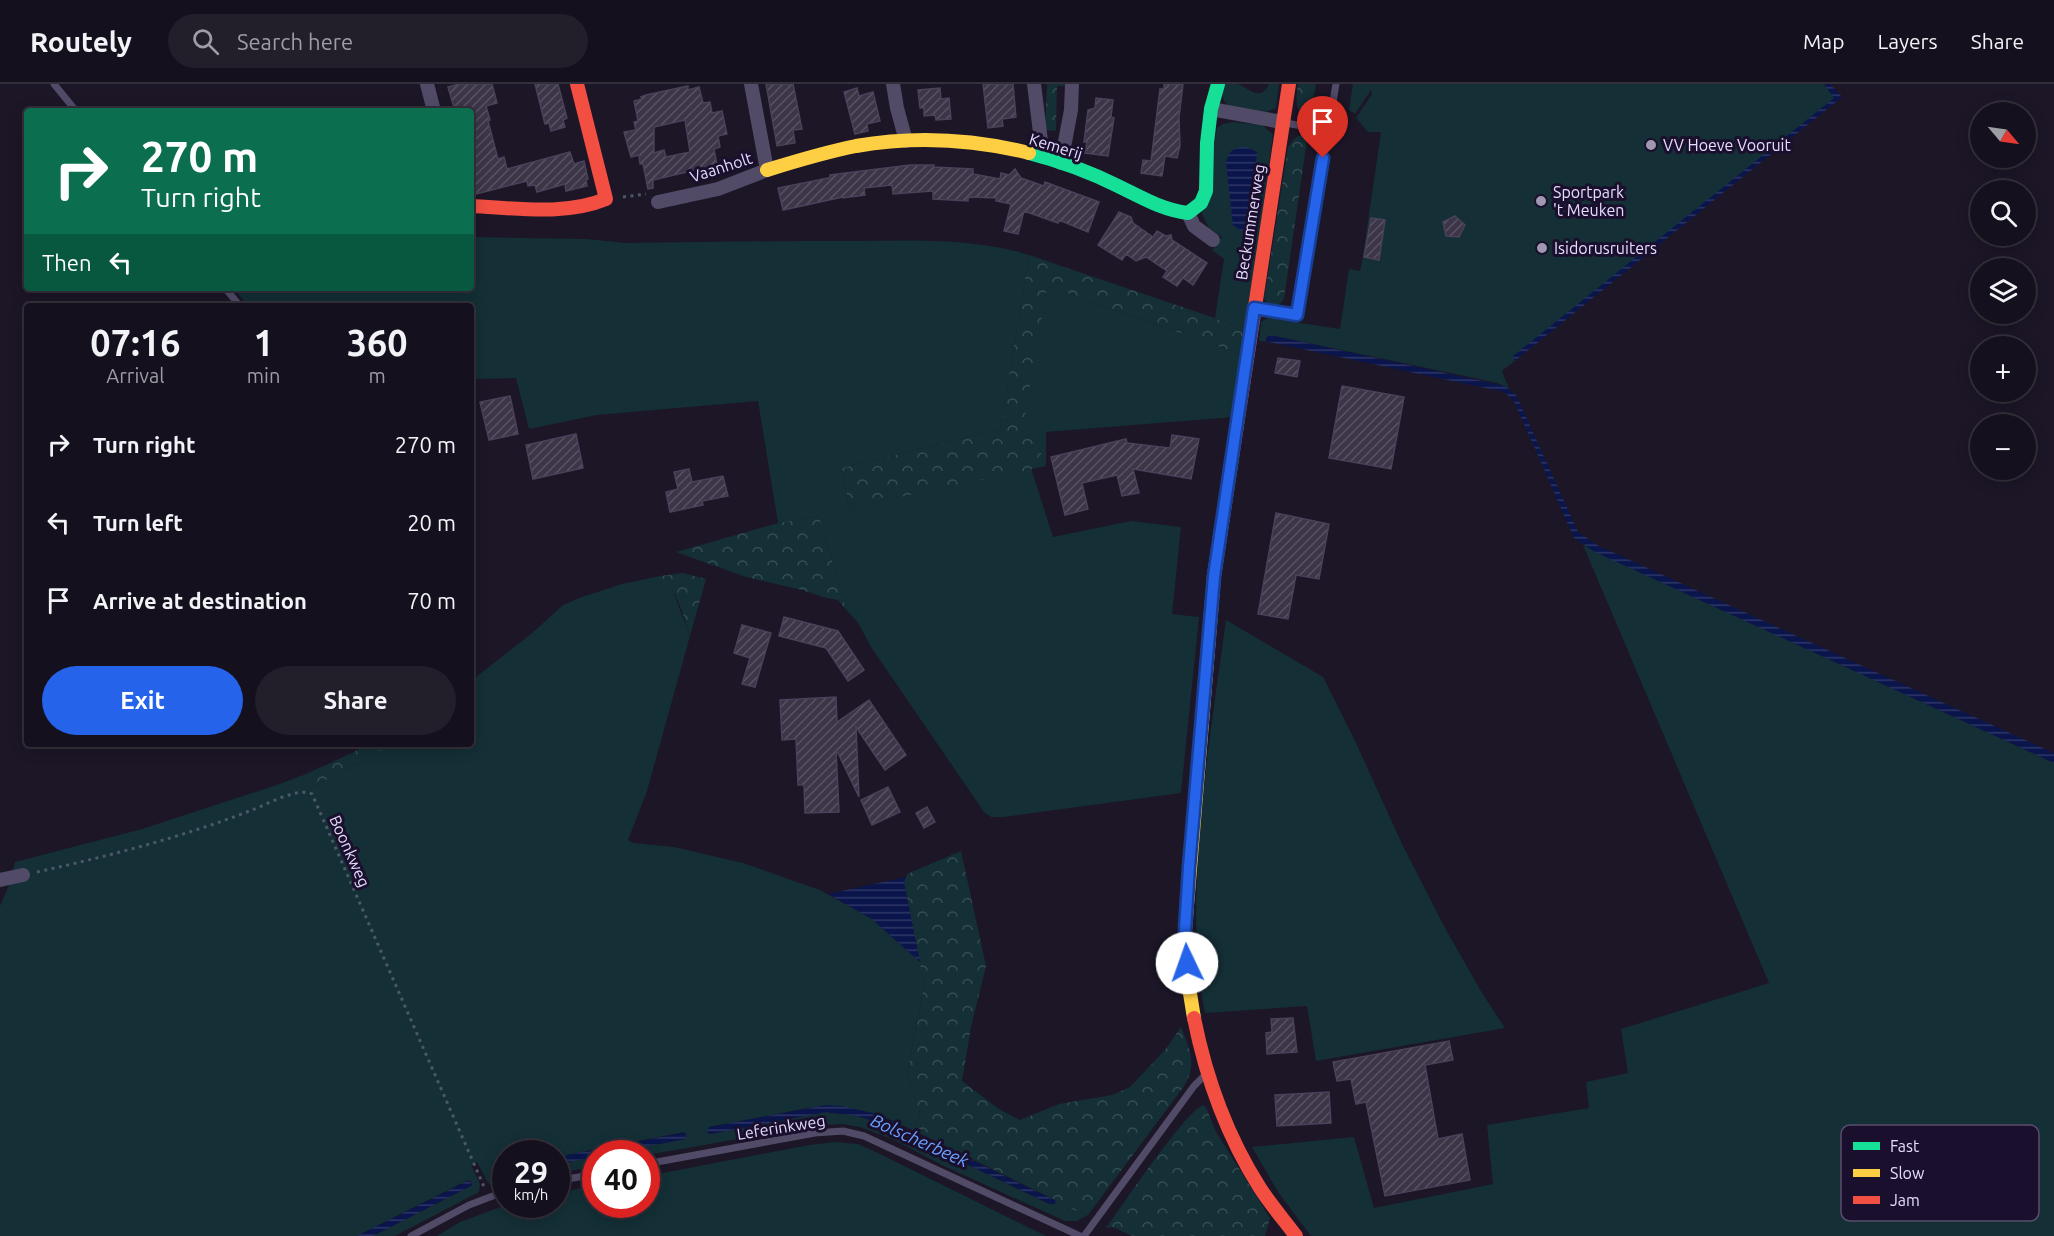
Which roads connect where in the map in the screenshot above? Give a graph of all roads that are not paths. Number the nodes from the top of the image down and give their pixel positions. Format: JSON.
{"nodes":[{"id":1,"x":54,"y":84,"type":"edge"},
{"id":2,"x":427,"y":84,"type":"edge"},
{"id":3,"x":577,"y":84,"type":"edge"},
{"id":4,"x":751,"y":84,"type":"edge"},
{"id":5,"x":893,"y":84,"type":"edge"},
{"id":6,"x":1034,"y":84,"type":"edge"},
{"id":7,"x":1072,"y":84,"type":"edge"},
{"id":8,"x":1218,"y":84,"type":"edge"},
{"id":9,"x":1289,"y":84,"type":"edge"},
{"id":10,"x":1336,"y":84,"type":"edge"},
{"id":11,"x":74,"y":108,"type":"edge"},
{"id":12,"x":433,"y":108,"type":"edge"},
{"id":13,"x":1211,"y":109,"type":"junction"},
{"id":14,"x":1282,"y":122,"type":"junction"},
{"id":15,"x":1328,"y":131,"type":"junction"},
{"id":16,"x":906,"y":141,"type":"junction"},
{"id":17,"x":1043,"y":157,"type":"junction"},
{"id":18,"x":1061,"y":163,"type":"junction"},
{"id":19,"x":767,"y":170,"type":"junction"},
{"id":20,"x":658,"y":202,"type":"road end"},
{"id":21,"x":474,"y":206,"type":"edge"},
{"id":22,"x":1188,"y":213,"type":"junction"},
{"id":23,"x":1213,"y":240,"type":"dead end"},
{"id":24,"x":228,"y":291,"type":"edge"},
{"id":25,"x":238,"y":303,"type":"edge"},
{"id":26,"x":1254,"y":308,"type":"junction"},
{"id":27,"x":23,"y":875,"type":"road end"},
{"id":28,"x":0,"y":880,"type":"edge"},
{"id":29,"x":1207,"y":1074,"type":"junction"},
{"id":30,"x":660,"y":1161,"type":"edge"},
{"id":31,"x":492,"y":1195,"type":"edge"},
{"id":32,"x":411,"y":1236,"type":"edge"},
{"id":33,"x":1082,"y":1236,"type":"edge"},
{"id":34,"x":1296,"y":1236,"type":"edge"}],
"edges":[{"from":1,"to":11,"type":"lane"},
{"from":2,"to":12,"type":"street"},
{"from":3,"to":21,"type":"street"},
{"from":4,"to":19,"type":"street","name":"Vaanholt"},
{"from":5,"to":16,"type":"street"},
{"from":6,"to":17,"type":"street"},
{"from":7,"to":18,"type":"street"},
{"from":8,"to":13,"type":"street"},
{"from":9,"to":14,"type":"street","name":"Beckummerweg"},
{"from":10,"to":15,"type":"lane"},
{"from":13,"to":14,"type":"street"},
{"from":13,"to":22,"type":"street"},
{"from":14,"to":15,"type":"lane"},
{"from":14,"to":26,"type":"street","name":"Beckummerweg"},
{"from":15,"to":26,"type":"lane"},
{"from":16,"to":17,"type":"street","name":"Kemerij"},
{"from":16,"to":19,"type":"street","name":"Kemerij"},
{"from":17,"to":18,"type":"street","name":"Kemerij"},
{"from":18,"to":22,"type":"street","name":"Kemerij"},
{"from":19,"to":20,"type":"street","name":"Vaanholt"},
{"from":22,"to":23,"type":"street"},
{"from":24,"to":25,"type":"lane"},
{"from":26,"to":29,"type":"street","name":"Beckummerweg"},
{"from":27,"to":28,"type":"street"},
{"from":29,"to":33,"type":"lane","name":"Leferinkweg"},
{"from":29,"to":34,"type":"street","name":"Beckummerweg"},
{"from":30,"to":33,"type":"lane","name":"Leferinkweg"},
{"from":31,"to":32,"type":"lane"}]}
